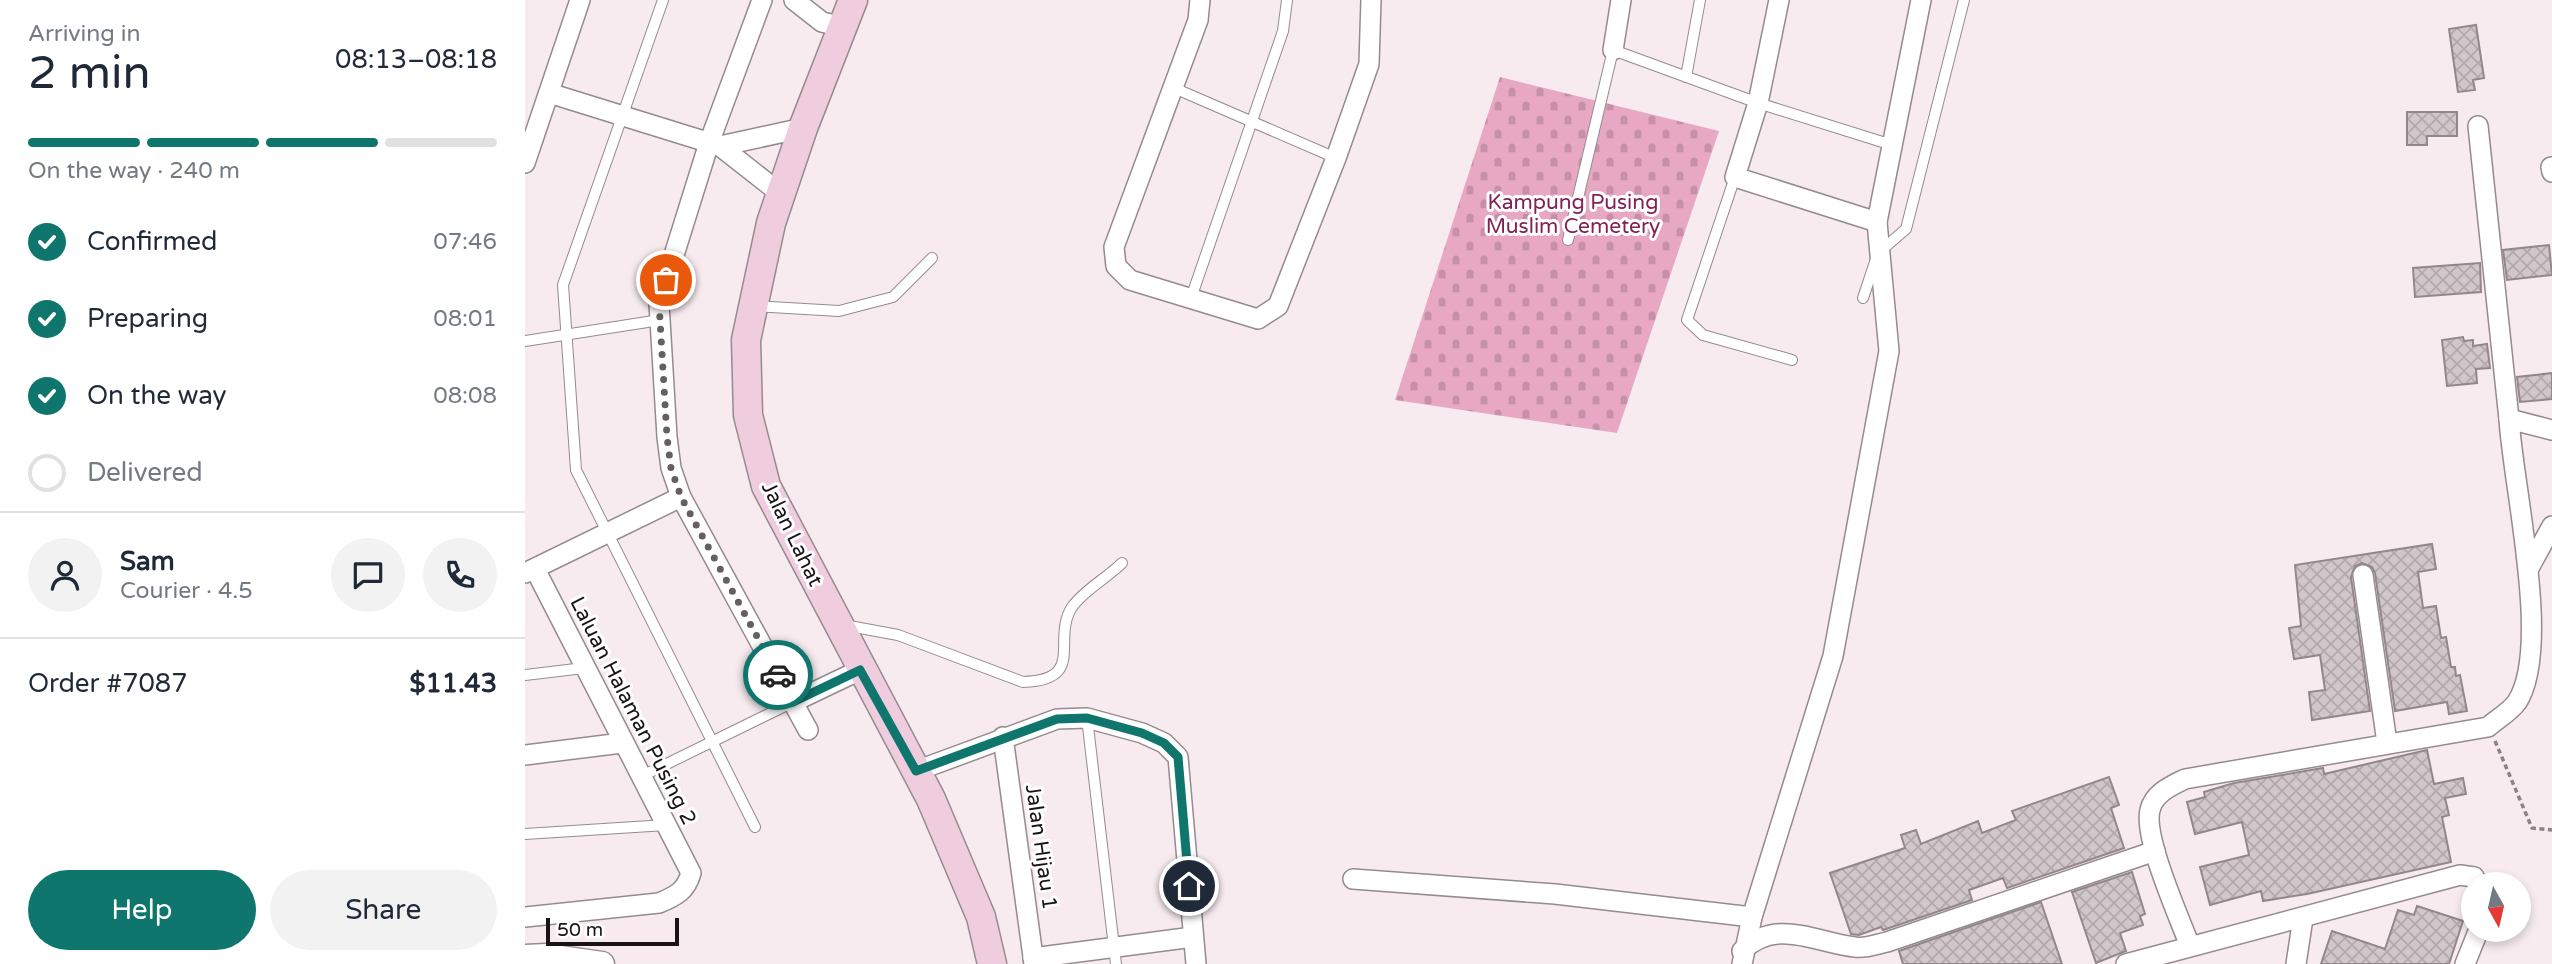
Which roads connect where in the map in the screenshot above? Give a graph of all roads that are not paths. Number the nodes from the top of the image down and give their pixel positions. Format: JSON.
{"nodes":[{"id":1,"x":580,"y":0,"type":"edge"},
{"id":2,"x":663,"y":0,"type":"edge"},
{"id":3,"x":762,"y":0,"type":"edge"},
{"id":4,"x":793,"y":0,"type":"edge"},
{"id":5,"x":853,"y":0,"type":"edge"},
{"id":6,"x":1200,"y":0,"type":"edge"},
{"id":7,"x":1287,"y":0,"type":"edge"},
{"id":8,"x":1371,"y":0,"type":"edge"},
{"id":9,"x":1621,"y":0,"type":"edge"},
{"id":10,"x":1700,"y":0,"type":"edge"},
{"id":11,"x":1779,"y":0,"type":"edge"},
{"id":12,"x":1921,"y":0,"type":"edge"},
{"id":13,"x":1964,"y":0,"type":"edge"},
{"id":14,"x":843,"y":27,"type":"junction"},
{"id":15,"x":1613,"y":50,"type":"junction"},
{"id":16,"x":1686,"y":77,"type":"junction"},
{"id":17,"x":1174,"y":88,"type":"junction"},
{"id":18,"x":549,"y":93,"type":"junction"},
{"id":19,"x":1758,"y":103,"type":"junction"},
{"id":20,"x":624,"y":116,"type":"junction"},
{"id":21,"x":1251,"y":123,"type":"junction"},
{"id":22,"x":2477,"y":126,"type":"dead end"},
{"id":23,"x":803,"y":128,"type":"junction"},
{"id":24,"x":715,"y":144,"type":"junction"},
{"id":25,"x":1892,"y":145,"type":"junction"},
{"id":26,"x":1336,"y":158,"type":"junction"},
{"id":27,"x":525,"y":163,"type":"edge"},
{"id":28,"x":1735,"y":177,"type":"junction"},
{"id":29,"x":781,"y":194,"type":"junction"},
{"id":30,"x":1877,"y":222,"type":"junction"},
{"id":31,"x":1568,"y":240,"type":"dead end"},
{"id":32,"x":1878,"y":253,"type":"junction"},
{"id":33,"x":932,"y":258,"type":"dead end"},
{"id":34,"x":1191,"y":298,"type":"junction"},
{"id":35,"x":1863,"y":298,"type":"dead end"},
{"id":36,"x":753,"y":306,"type":"junction"},
{"id":37,"x":660,"y":320,"type":"junction"},
{"id":38,"x":567,"y":334,"type":"junction"},
{"id":39,"x":525,"y":341,"type":"edge"},
{"id":40,"x":1792,"y":360,"type":"dead end"},
{"id":41,"x":2509,"y":419,"type":"junction"},
{"id":42,"x":2552,"y":430,"type":"edge"},
{"id":43,"x":681,"y":497,"type":"junction"},
{"id":44,"x":2552,"y":526,"type":"edge"},
{"id":45,"x":607,"y":534,"type":"junction"},
{"id":46,"x":1122,"y":563,"type":"dead end"},
{"id":47,"x":2529,"y":568,"type":"junction"},
{"id":48,"x":530,"y":571,"type":"edge"},
{"id":49,"x":2363,"y":575,"type":"dead end"},
{"id":50,"x":837,"y":624,"type":"junction"},
{"id":51,"x":584,"y":668,"type":"junction"},
{"id":52,"x":860,"y":670,"type":"junction"},
{"id":53,"x":525,"y":675,"type":"edge"},
{"id":54,"x":793,"y":702,"type":"junction"},
{"id":55,"x":1087,"y":718,"type":"junction"},
{"id":56,"x":808,"y":730,"type":"dead end"},
{"id":57,"x":1003,"y":737,"type":"junction"},
{"id":58,"x":622,"y":743,"type":"junction"},
{"id":59,"x":711,"y":743,"type":"junction"},
{"id":60,"x":2387,"y":743,"type":"junction"},
{"id":61,"x":525,"y":755,"type":"edge"},
{"id":62,"x":916,"y":771,"type":"junction"},
{"id":63,"x":640,"y":777,"type":"junction"},
{"id":64,"x":666,"y":825,"type":"junction"},
{"id":65,"x":755,"y":827,"type":"dead end"},
{"id":66,"x":525,"y":834,"type":"edge"},
{"id":67,"x":2155,"y":851,"type":"junction"},
{"id":68,"x":2461,"y":875,"type":"edge"},
{"id":69,"x":1353,"y":879,"type":"dead end"},
{"id":70,"x":525,"y":917,"type":"edge"},
{"id":71,"x":1752,"y":917,"type":"junction"},
{"id":72,"x":2303,"y":918,"type":"junction"},
{"id":73,"x":1193,"y":937,"type":"junction"},
{"id":74,"x":2190,"y":946,"type":"junction"},
{"id":75,"x":1745,"y":955,"type":"edge"},
{"id":76,"x":1115,"y":956,"type":"edge"},
{"id":77,"x":525,"y":957,"type":"edge"},
{"id":78,"x":1033,"y":961,"type":"edge"},
{"id":79,"x":602,"y":964,"type":"edge"},
{"id":80,"x":992,"y":964,"type":"edge"},
{"id":81,"x":1196,"y":964,"type":"edge"},
{"id":82,"x":1729,"y":964,"type":"edge"},
{"id":83,"x":2126,"y":964,"type":"edge"},
{"id":84,"x":2296,"y":964,"type":"edge"}],
"edges":[{"from":1,"to":18,"type":"street"},
{"from":2,"to":20,"type":"lane"},
{"from":3,"to":24,"type":"street"},
{"from":4,"to":14,"type":"street"},
{"from":5,"to":14,"type":"main road","name":"Jalan Lahat"},
{"from":6,"to":17,"type":"street"},
{"from":7,"to":21,"type":"lane"},
{"from":8,"to":26,"type":"street"},
{"from":9,"to":15,"type":"street"},
{"from":10,"to":16,"type":"lane"},
{"from":11,"to":19,"type":"street"},
{"from":12,"to":25,"type":"street"},
{"from":13,"to":32,"type":"lane"},
{"from":14,"to":23,"type":"main road","name":"Jalan Lahat"},
{"from":15,"to":16,"type":"lane"},
{"from":15,"to":31,"type":"lane"},
{"from":16,"to":19,"type":"lane"},
{"from":17,"to":21,"type":"lane"},
{"from":17,"to":34,"type":"street"},
{"from":18,"to":20,"type":"street"},
{"from":18,"to":27,"type":"street"},
{"from":19,"to":25,"type":"lane"},
{"from":19,"to":28,"type":"street"},
{"from":20,"to":24,"type":"street"},
{"from":20,"to":38,"type":"lane"},
{"from":21,"to":26,"type":"lane"},
{"from":21,"to":34,"type":"lane"},
{"from":22,"to":41,"type":"street"},
{"from":23,"to":24,"type":"street"},
{"from":23,"to":29,"type":"main road","name":"Jalan Lahat"},
{"from":24,"to":29,"type":"street"},
{"from":24,"to":37,"type":"street"},
{"from":25,"to":30,"type":"street"},
{"from":26,"to":34,"type":"street"},
{"from":28,"to":30,"type":"street"},
{"from":28,"to":40,"type":"lane"},
{"from":29,"to":36,"type":"main road","name":"Jalan Lahat"},
{"from":30,"to":32,"type":"street"},
{"from":32,"to":35,"type":"lane"},
{"from":32,"to":71,"type":"street"},
{"from":33,"to":36,"type":"lane"},
{"from":36,"to":50,"type":"main road","name":"Jalan Lahat"},
{"from":37,"to":38,"type":"lane"},
{"from":37,"to":43,"type":"street"},
{"from":38,"to":39,"type":"lane"},
{"from":38,"to":45,"type":"lane"},
{"from":41,"to":42,"type":"street"},
{"from":41,"to":47,"type":"street"},
{"from":43,"to":45,"type":"street"},
{"from":43,"to":54,"type":"street"},
{"from":44,"to":47,"type":"street"},
{"from":45,"to":48,"type":"street"},
{"from":45,"to":59,"type":"lane"},
{"from":46,"to":50,"type":"lane"},
{"from":47,"to":60,"type":"street"},
{"from":48,"to":51,"type":"street","name":"Laluan Halaman Pusing 2"},
{"from":49,"to":60,"type":"street"},
{"from":50,"to":52,"type":"main road","name":"Jalan Lahat"},
{"from":51,"to":53,"type":"lane"},
{"from":51,"to":58,"type":"street","name":"Laluan Halaman Pusing 2"},
{"from":52,"to":54,"type":"street"},
{"from":52,"to":62,"type":"main road","name":"Jalan Lahat"},
{"from":54,"to":56,"type":"street"},
{"from":54,"to":59,"type":"lane"},
{"from":55,"to":57,"type":"street"},
{"from":55,"to":73,"type":"street"},
{"from":55,"to":76,"type":"lane"},
{"from":57,"to":62,"type":"street"},
{"from":57,"to":78,"type":"street","name":"Jalan Hijau 1"},
{"from":58,"to":61,"type":"street"},
{"from":58,"to":63,"type":"street","name":"Laluan Halaman Pusing 2"},
{"from":59,"to":63,"type":"lane"},
{"from":59,"to":65,"type":"lane"},
{"from":60,"to":67,"type":"street"},
{"from":62,"to":80,"type":"main road","name":"Jalan Lahat"},
{"from":63,"to":64,"type":"street","name":"Laluan Halaman Pusing 2"},
{"from":64,"to":66,"type":"lane"},
{"from":64,"to":70,"type":"street","name":"Laluan Halaman Pusing 2"},
{"from":67,"to":74,"type":"street"},
{"from":67,"to":75,"type":"street"},
{"from":68,"to":72,"type":"street"},
{"from":69,"to":71,"type":"street"},
{"from":71,"to":75,"type":"street"},
{"from":72,"to":74,"type":"street"},
{"from":72,"to":84,"type":"street"},
{"from":73,"to":76,"type":"street"},
{"from":73,"to":81,"type":"street"},
{"from":74,"to":83,"type":"street"},
{"from":75,"to":82,"type":"street"},
{"from":76,"to":78,"type":"street"},
{"from":77,"to":79,"type":"street"}]}
